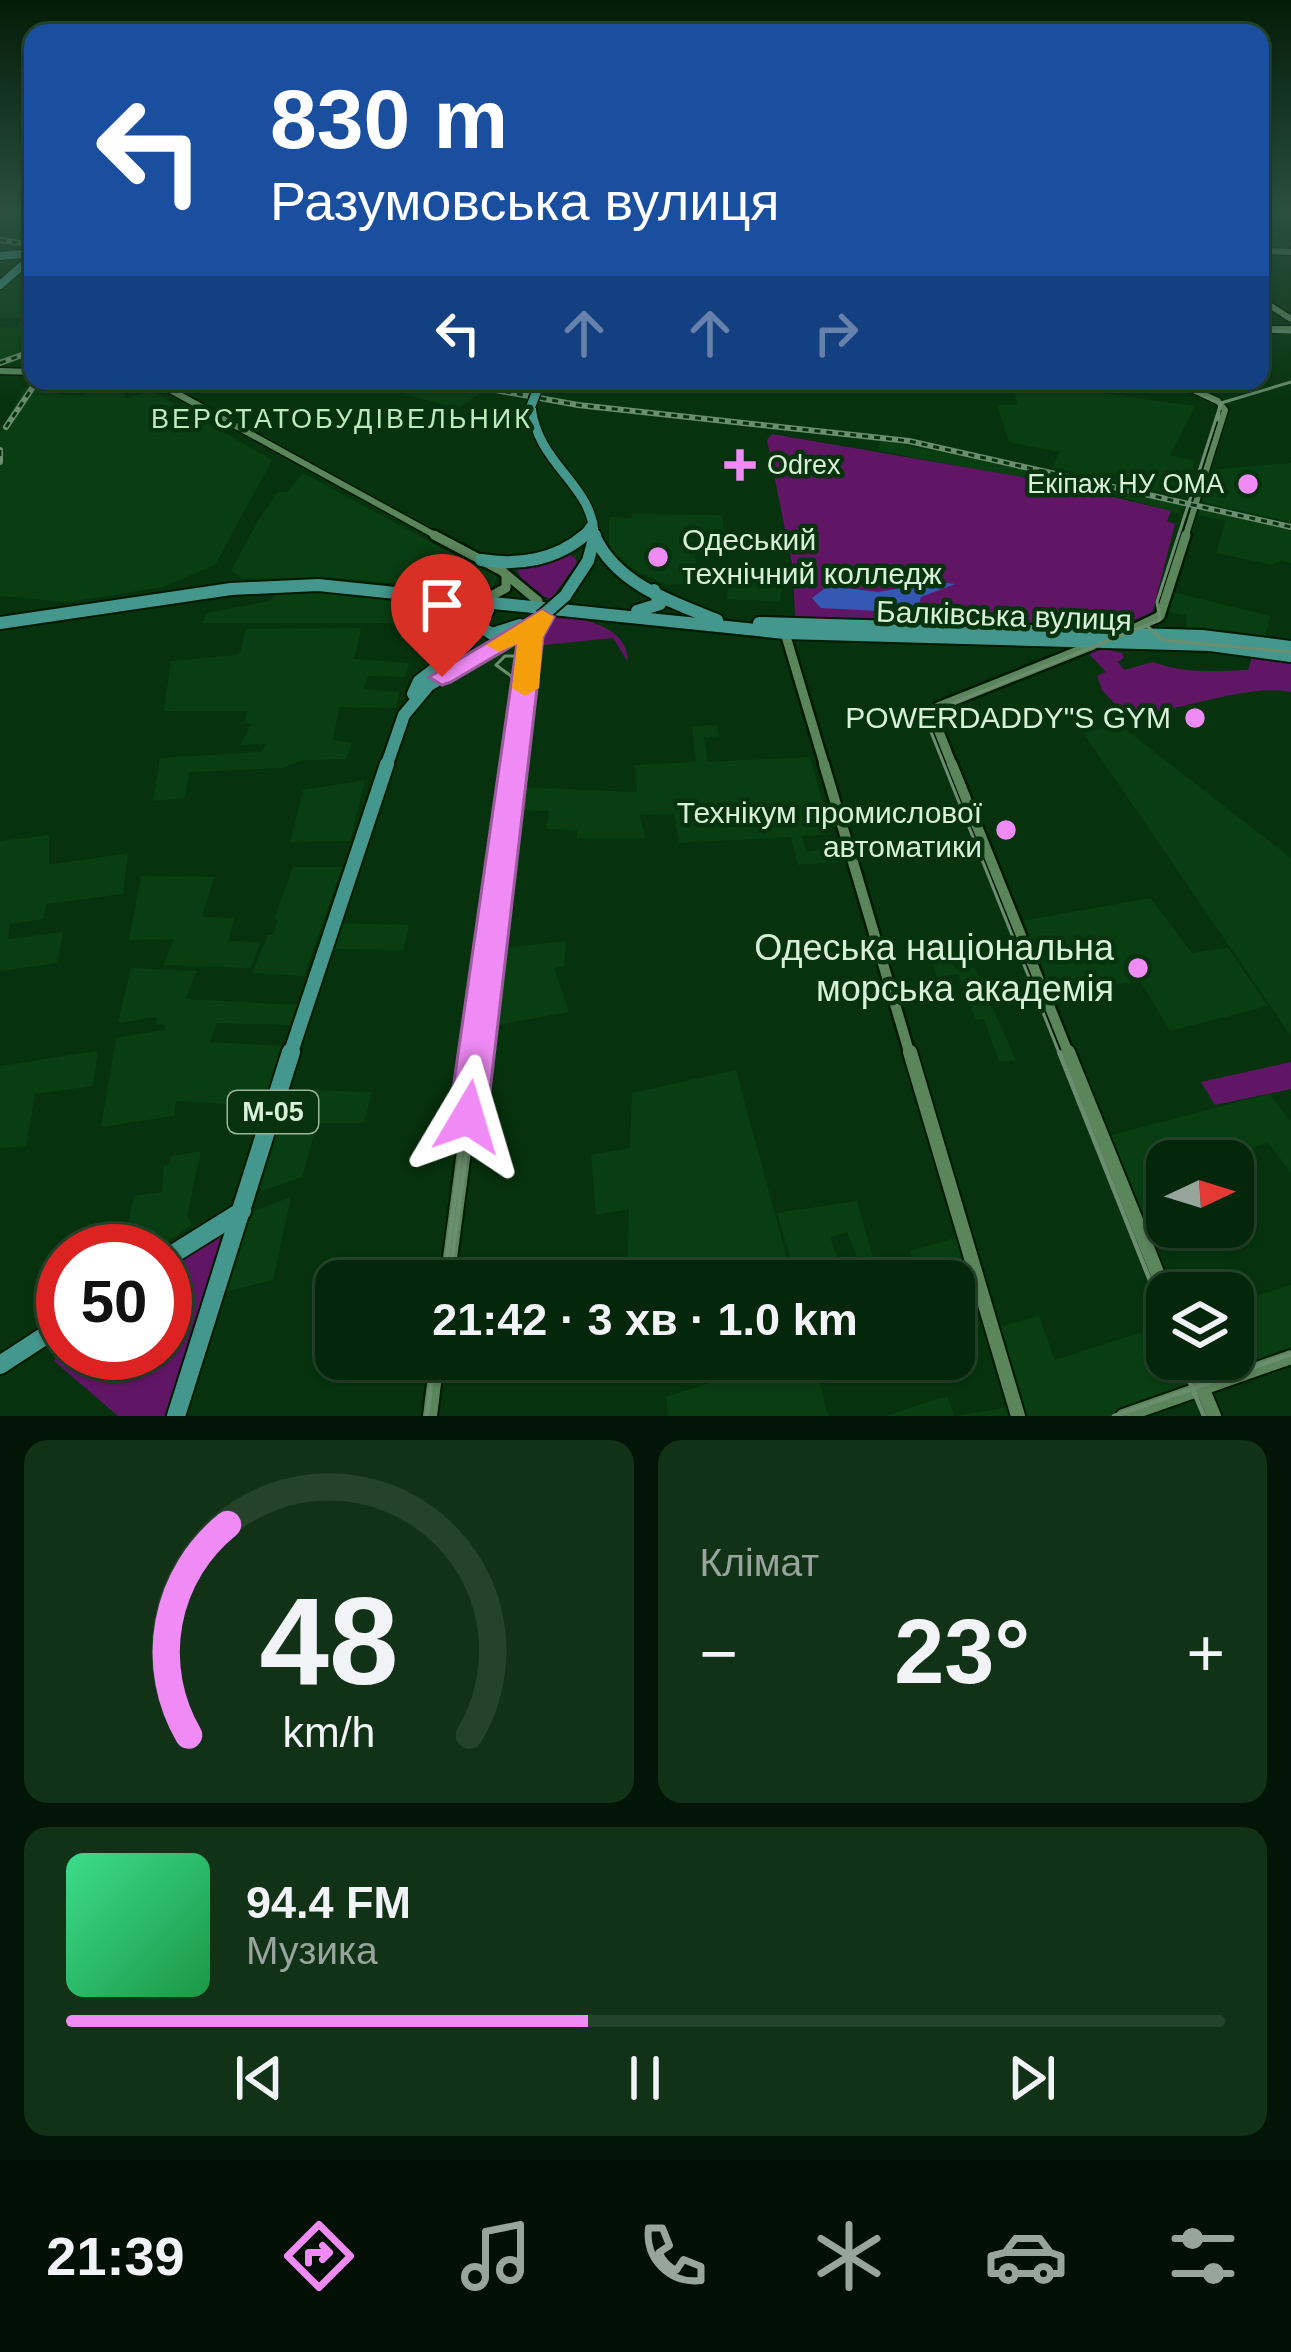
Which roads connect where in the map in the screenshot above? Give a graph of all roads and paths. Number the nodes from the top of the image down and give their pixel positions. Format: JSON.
{"nodes":[{"id":1,"x":170,"y":390,"type":"edge"},
{"id":2,"x":539,"y":390,"type":"edge"},
{"id":3,"x":1191,"y":390,"type":"edge"},
{"id":4,"x":593,"y":522,"type":"junction"},
{"id":5,"x":595,"y":536,"type":"junction"},
{"id":6,"x":551,"y":553,"type":"junction"},
{"id":7,"x":481,"y":560,"type":"junction"},
{"id":8,"x":525,"y":561,"type":"junction"},
{"id":9,"x":622,"y":572,"type":"junction"},
{"id":10,"x":508,"y":574,"type":"junction"},
{"id":11,"x":579,"y":576,"type":"junction"},
{"id":12,"x":653,"y":589,"type":"junction"},
{"id":13,"x":491,"y":596,"type":"junction"},
{"id":14,"x":468,"y":600,"type":"junction"},
{"id":15,"x":539,"y":611,"type":"junction"},
{"id":16,"x":638,"y":611,"type":"junction"},
{"id":17,"x":717,"y":620,"type":"junction"},
{"id":18,"x":0,"y":621,"type":"edge"},
{"id":19,"x":481,"y":622,"type":"junction"},
{"id":20,"x":1149,"y":623,"type":"junction"},
{"id":21,"x":785,"y":633,"type":"junction"},
{"id":22,"x":1166,"y":635,"type":"junction"},
{"id":23,"x":1123,"y":639,"type":"junction"},
{"id":24,"x":1075,"y":642,"type":"junction"},
{"id":25,"x":1291,"y":651,"type":"edge"},
{"id":26,"x":411,"y":701,"type":"junction"},
{"id":27,"x":243,"y":1210,"type":"junction"},
{"id":28,"x":192,"y":1242,"type":"edge"},
{"id":29,"x":449,"y":1260,"type":"edge"},
{"id":30,"x":1157,"y":1272,"type":"edge"},
{"id":31,"x":36,"y":1342,"type":"edge"},
{"id":32,"x":1291,"y":1357,"type":"edge"},
{"id":33,"x":0,"y":1365,"type":"edge"},
{"id":34,"x":434,"y":1380,"type":"edge"},
{"id":35,"x":1198,"y":1380,"type":"edge"},
{"id":36,"x":1202,"y":1390,"type":"junction"},
{"id":37,"x":176,"y":1416,"type":"edge"},
{"id":38,"x":430,"y":1416,"type":"edge"},
{"id":39,"x":1018,"y":1416,"type":"edge"},
{"id":40,"x":1124,"y":1416,"type":"edge"},
{"id":41,"x":1214,"y":1416,"type":"edge"}],
"edges":[{"from":1,"to":7,"type":"street"},
{"from":2,"to":4,"type":"main road","bridge":true},
{"from":3,"to":20,"type":"street"},
{"from":4,"to":5,"type":"main road"},
{"from":4,"to":6,"type":"main road"},
{"from":5,"to":9,"type":"main road"},
{"from":5,"to":11,"type":"main road"},
{"from":6,"to":8,"type":"main road"},
{"from":6,"to":11,"type":"main road"},
{"from":7,"to":8,"type":"main road"},
{"from":7,"to":10,"type":"street"},
{"from":8,"to":10,"type":"main road"},
{"from":9,"to":11,"type":"main road"},
{"from":9,"to":12,"type":"main road"},
{"from":10,"to":13,"type":"street"},
{"from":10,"to":15,"type":"street"},
{"from":11,"to":15,"type":"main road","bridge":true},
{"from":12,"to":16,"type":"main road"},
{"from":12,"to":17,"type":"main road"},
{"from":13,"to":15,"type":"main road","name":"Балківська вулиця"},
{"from":13,"to":18,"type":"main road","name":"Балківська вулиця"},
{"from":14,"to":15,"type":"main road","name":"Балківська вулиця"},
{"from":14,"to":18,"type":"main road","name":"Балківська вулиця"},
{"from":14,"to":19,"type":"main road"},
{"from":15,"to":16,"type":"main road","name":"Балківська вулиця"},
{"from":15,"to":19,"type":"main road"},
{"from":15,"to":21,"type":"main road","name":"Балківська вулиця"},
{"from":15,"to":26,"type":"main road"},
{"from":15,"to":29,"type":"street"},
{"from":16,"to":17,"type":"main road","name":"Балківська вулиця"},
{"from":17,"to":24,"type":"main road","name":"Балківська вулиця"},
{"from":19,"to":26,"type":"main road"},
{"from":20,"to":22,"type":"main road"},
{"from":20,"to":23,"type":"street"},
{"from":21,"to":24,"type":"main road","name":"Балківська вулиця"},
{"from":21,"to":39,"type":"street"},
{"from":22,"to":23,"type":"main road","name":"Балківська вулиця"},
{"from":22,"to":25,"type":"main road","name":"Балківська вулиця"},
{"from":23,"to":24,"type":"main road","name":"Балківська вулиця"},
{"from":23,"to":24,"type":"main road","name":"Балківська вулиця"},
{"from":23,"to":25,"type":"main road","name":"Балківська вулиця"},
{"from":24,"to":30,"type":"street"},
{"from":26,"to":27,"type":"main road","number":"М-05"},
{"from":27,"to":28,"type":"main road"},
{"from":27,"to":37,"type":"main road","number":"М-05"},
{"from":31,"to":33,"type":"main road"},
{"from":32,"to":36,"type":"street"},
{"from":34,"to":38,"type":"street"},
{"from":35,"to":36,"type":"street"},
{"from":36,"to":40,"type":"street"},
{"from":36,"to":41,"type":"street"}]}
